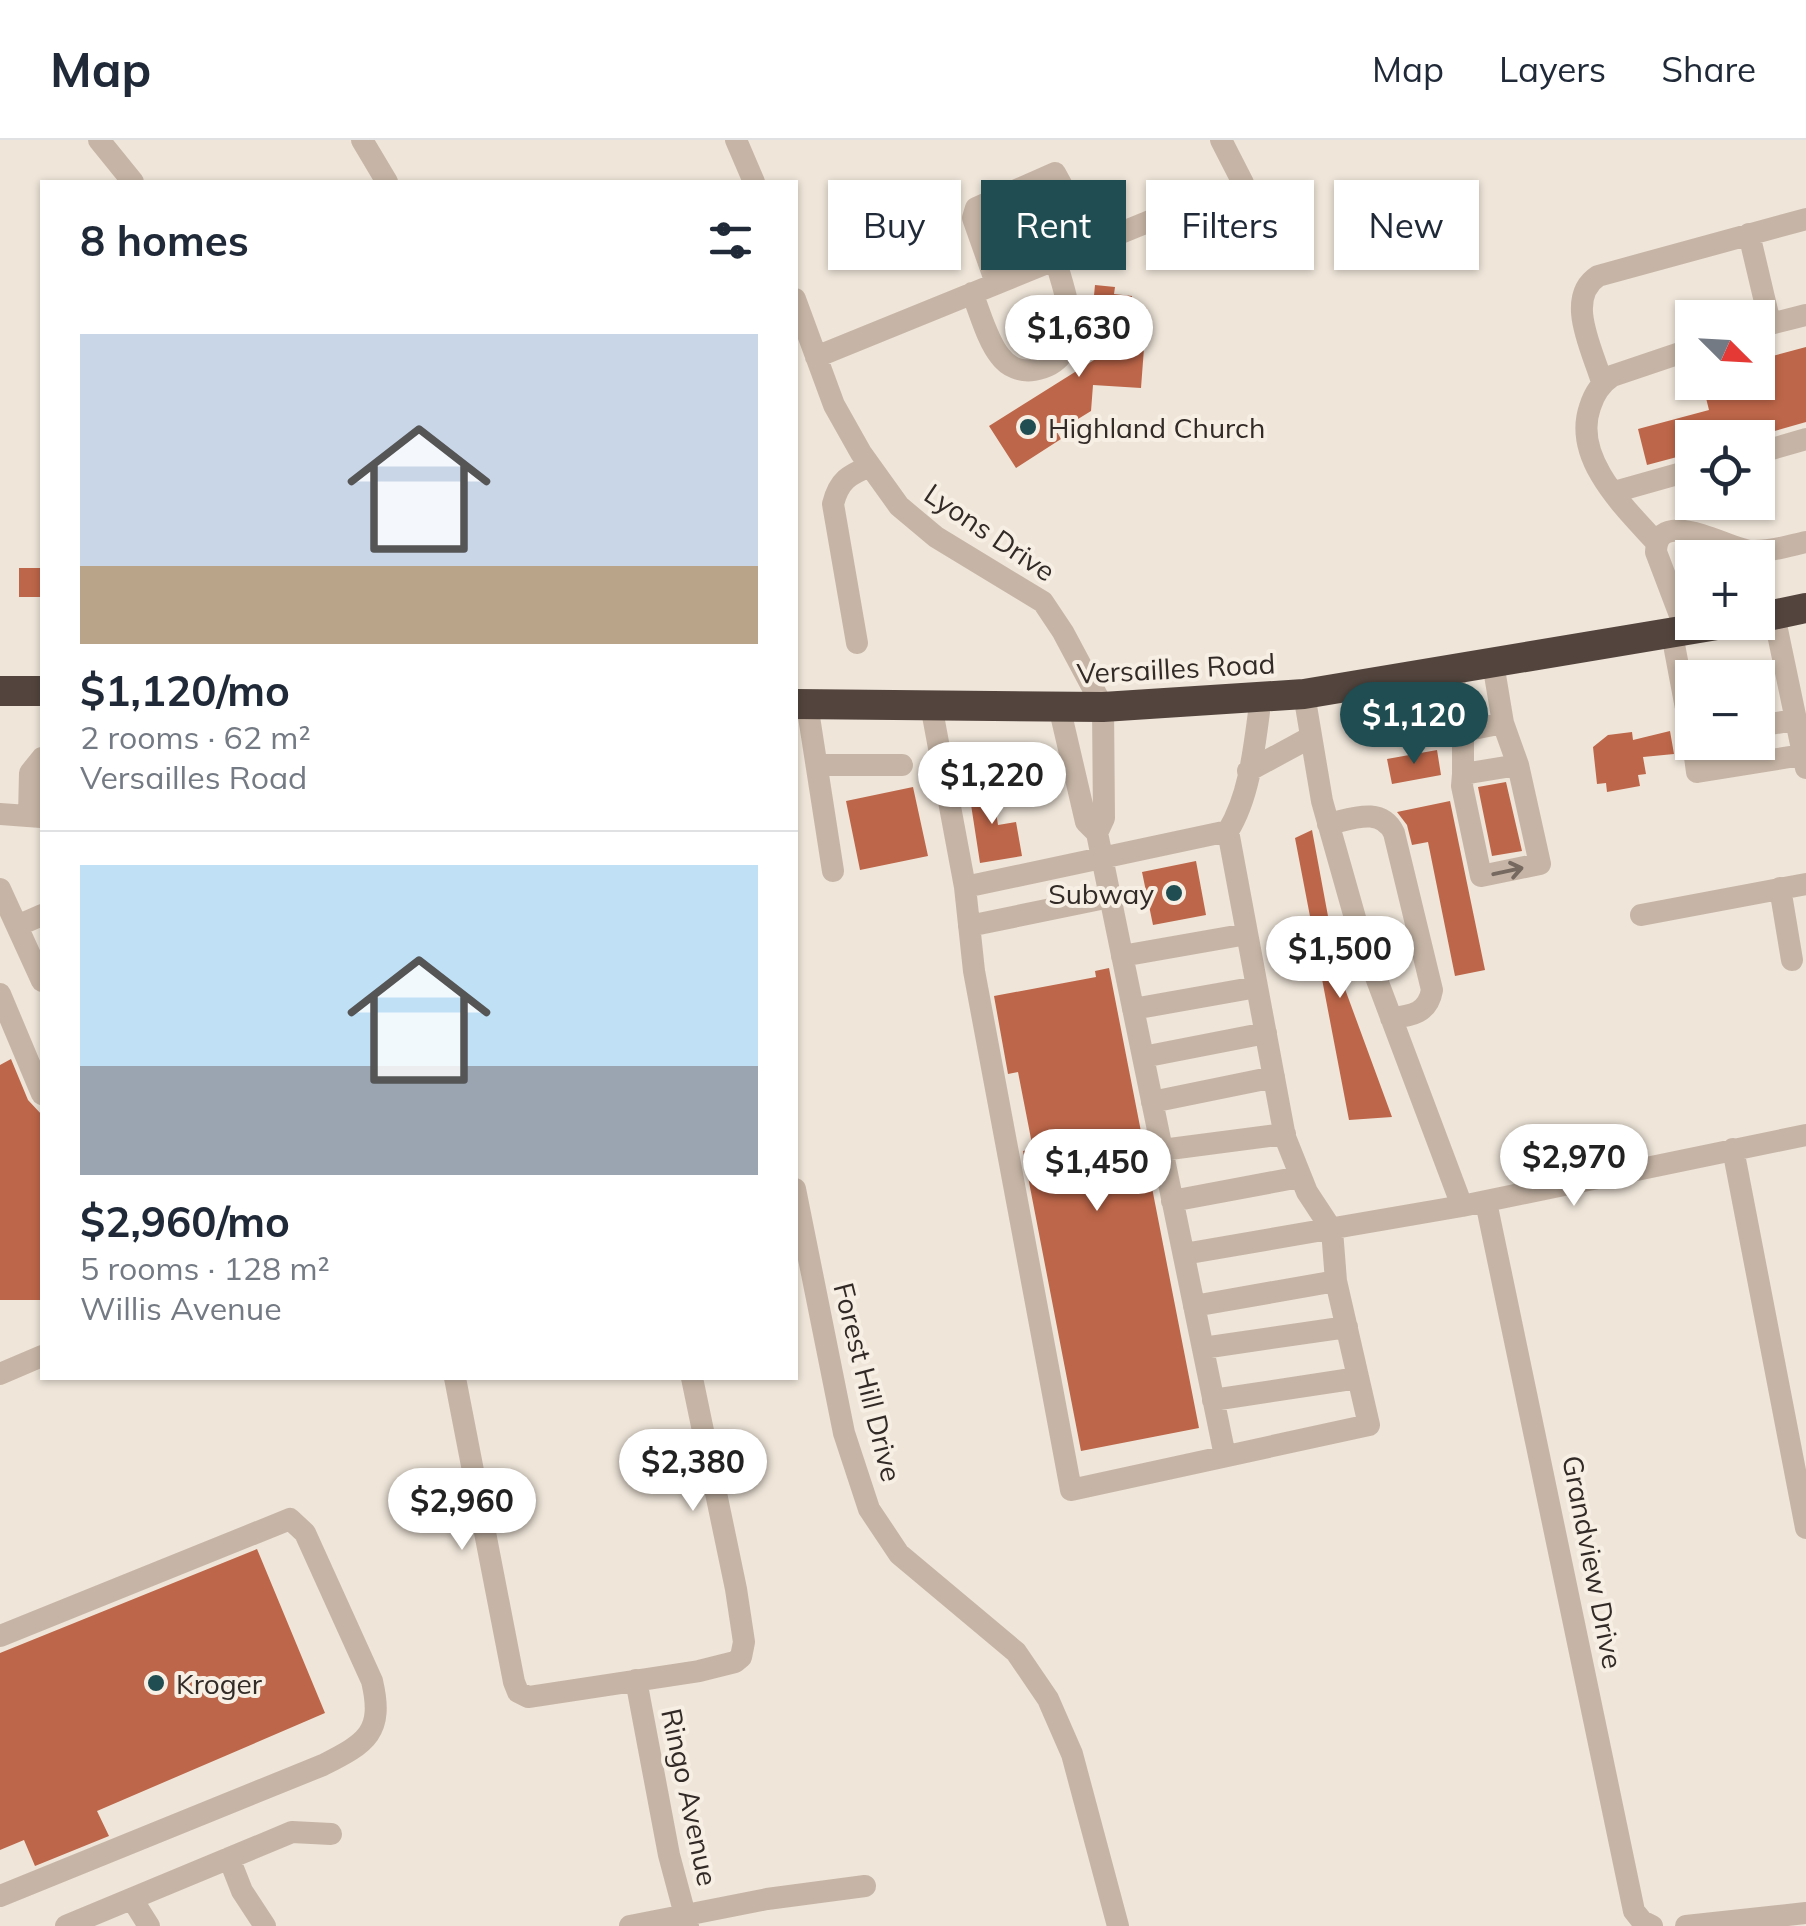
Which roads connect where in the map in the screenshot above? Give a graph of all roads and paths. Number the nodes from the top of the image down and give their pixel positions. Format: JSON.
{"nodes":[{"id":1,"x":99,"y":140,"type":"edge"},
{"id":2,"x":362,"y":140,"type":"edge"},
{"id":3,"x":736,"y":140,"type":"edge"},
{"id":4,"x":1221,"y":140,"type":"edge"},
{"id":5,"x":131,"y":180,"type":"edge"},
{"id":6,"x":386,"y":180,"type":"edge"},
{"id":7,"x":753,"y":180,"type":"edge"},
{"id":8,"x":1037,"y":180,"type":"edge"},
{"id":9,"x":1059,"y":180,"type":"edge"},
{"id":10,"x":1241,"y":180,"type":"edge"},
{"id":11,"x":981,"y":206,"type":"edge"},
{"id":12,"x":1806,"y":219,"type":"edge"},
{"id":13,"x":1748,"y":234,"type":"junction"},
{"id":14,"x":981,"y":241,"type":"edge"},
{"id":15,"x":991,"y":270,"type":"edge"},
{"id":16,"x":1028,"y":270,"type":"edge"},
{"id":17,"x":1059,"y":270,"type":"edge"},
{"id":18,"x":996,"y":283,"type":"junction"},
{"id":19,"x":972,"y":293,"type":"junction"},
{"id":20,"x":1760,"y":300,"type":"edge"},
{"id":21,"x":798,"y":307,"type":"edge"},
{"id":22,"x":1806,"y":315,"type":"edge"},
{"id":23,"x":1775,"y":322,"type":"edge"},
{"id":24,"x":1675,"y":355,"type":"edge"},
{"id":25,"x":816,"y":357,"type":"junction"},
{"id":26,"x":1602,"y":382,"type":"junction"},
{"id":27,"x":1806,"y":439,"type":"edge"},
{"id":28,"x":1775,"y":447,"type":"edge"},
{"id":29,"x":870,"y":466,"type":"junction"},
{"id":30,"x":1675,"y":475,"type":"edge"},
{"id":31,"x":1614,"y":492,"type":"junction"},
{"id":32,"x":1656,"y":542,"type":"junction"},
{"id":33,"x":1806,"y":542,"type":"edge"},
{"id":34,"x":1806,"y":608,"type":"edge"},
{"id":35,"x":1775,"y":615,"type":"edge"},
{"id":36,"x":1675,"y":618,"type":"edge"},
{"id":37,"x":1675,"y":633,"type":"edge"},
{"id":38,"x":1772,"y":640,"type":"edge"},
{"id":39,"x":857,"y":642,"type":"dead end"},
{"id":40,"x":1493,"y":663,"type":"junction"},
{"id":41,"x":1452,"y":670,"type":"junction"},
{"id":42,"x":0,"y":691,"type":"edge"},
{"id":43,"x":40,"y":691,"type":"edge"},
{"id":44,"x":1304,"y":694,"type":"junction"},
{"id":45,"x":1261,"y":696,"type":"junction"},
{"id":46,"x":801,"y":704,"type":"edge"},
{"id":47,"x":932,"y":705,"type":"junction"},
{"id":48,"x":1059,"y":706,"type":"junction"},
{"id":49,"x":1103,"y":706,"type":"junction"},
{"id":50,"x":1795,"y":720,"type":"junction"},
{"id":51,"x":1775,"y":723,"type":"edge"},
{"id":52,"x":1503,"y":724,"type":"junction"},
{"id":53,"x":1463,"y":732,"type":"junction"},
{"id":54,"x":1311,"y":738,"type":"junction"},
{"id":55,"x":40,"y":760,"type":"edge"},
{"id":56,"x":1695,"y":760,"type":"edge"},
{"id":57,"x":1804,"y":762,"type":"edge"},
{"id":58,"x":816,"y":765,"type":"junction"},
{"id":59,"x":902,"y":765,"type":"dead end"},
{"id":60,"x":1518,"y":765,"type":"junction"},
{"id":61,"x":1248,"y":771,"type":"junction"},
{"id":62,"x":1464,"y":774,"type":"junction"},
{"id":63,"x":0,"y":814,"type":"edge"},
{"id":64,"x":36,"y":816,"type":"edge"},
{"id":65,"x":1328,"y":824,"type":"junction"},
{"id":66,"x":1228,"y":831,"type":"junction"},
{"id":67,"x":1096,"y":833,"type":"junction"},
{"id":68,"x":1102,"y":858,"type":"junction"},
{"id":69,"x":833,"y":871,"type":"dead end"},
{"id":70,"x":1806,"y":884,"type":"edge"},
{"id":71,"x":965,"y":886,"type":"junction"},
{"id":72,"x":1780,"y":888,"type":"junction"},
{"id":73,"x":0,"y":889,"type":"edge"},
{"id":74,"x":1110,"y":896,"type":"junction"},
{"id":75,"x":1641,"y":915,"type":"dead end"},
{"id":76,"x":40,"y":916,"type":"edge"},
{"id":77,"x":17,"y":926,"type":"junction"},
{"id":78,"x":969,"y":926,"type":"junction"},
{"id":79,"x":1247,"y":934,"type":"junction"},
{"id":80,"x":1122,"y":956,"type":"junction"},
{"id":81,"x":1792,"y":960,"type":"dead end"},
{"id":82,"x":40,"y":976,"type":"edge"},
{"id":83,"x":1257,"y":987,"type":"junction"},
{"id":84,"x":0,"y":994,"type":"edge"},
{"id":85,"x":1133,"y":1009,"type":"junction"},
{"id":86,"x":1391,"y":1018,"type":"junction"},
{"id":87,"x":1266,"y":1032,"type":"junction"},
{"id":88,"x":1143,"y":1056,"type":"junction"},
{"id":89,"x":1274,"y":1077,"type":"junction"},
{"id":90,"x":40,"y":1089,"type":"edge"},
{"id":91,"x":1152,"y":1102,"type":"junction"},
{"id":92,"x":1284,"y":1134,"type":"junction"},
{"id":93,"x":1806,"y":1136,"type":"edge"},
{"id":94,"x":1733,"y":1149,"type":"junction"},
{"id":95,"x":1162,"y":1150,"type":"junction"},
{"id":96,"x":1300,"y":1177,"type":"junction"},
{"id":97,"x":1172,"y":1200,"type":"junction"},
{"id":98,"x":1486,"y":1202,"type":"junction"},
{"id":99,"x":798,"y":1204,"type":"edge"},
{"id":100,"x":1462,"y":1206,"type":"junction"},
{"id":101,"x":1332,"y":1230,"type":"junction"},
{"id":102,"x":1184,"y":1254,"type":"junction"},
{"id":103,"x":1336,"y":1281,"type":"junction"},
{"id":104,"x":1194,"y":1306,"type":"junction"},
{"id":105,"x":1346,"y":1327,"type":"junction"},
{"id":106,"x":1203,"y":1348,"type":"junction"},
{"id":107,"x":40,"y":1357,"type":"edge"},
{"id":108,"x":0,"y":1374,"type":"edge"},
{"id":109,"x":1358,"y":1378,"type":"junction"},
{"id":110,"x":455,"y":1380,"type":"edge"},
{"id":111,"x":692,"y":1380,"type":"edge"},
{"id":112,"x":1213,"y":1400,"type":"junction"},
{"id":113,"x":1225,"y":1456,"type":"junction"},
{"id":114,"x":1806,"y":1528,"type":"edge"},
{"id":115,"x":0,"y":1636,"type":"edge"},
{"id":116,"x":636,"y":1680,"type":"junction"},
{"id":117,"x":331,"y":1834,"type":"dead end"},
{"id":118,"x":229,"y":1858,"type":"junction"},
{"id":119,"x":865,"y":1886,"type":"dead end"},
{"id":120,"x":0,"y":1896,"type":"edge"},
{"id":121,"x":132,"y":1899,"type":"junction"},
{"id":122,"x":1806,"y":1913,"type":"edge"},
{"id":123,"x":686,"y":1920,"type":"edge"},
{"id":124,"x":66,"y":1926,"type":"edge"},
{"id":125,"x":149,"y":1926,"type":"edge"},
{"id":126,"x":266,"y":1926,"type":"edge"},
{"id":127,"x":630,"y":1926,"type":"edge"},
{"id":128,"x":1118,"y":1926,"type":"edge"},
{"id":129,"x":1652,"y":1926,"type":"edge"},
{"id":130,"x":1686,"y":1926,"type":"edge"}],
"edges":[{"from":1,"to":5,"type":"street"},
{"from":2,"to":6,"type":"street"},
{"from":3,"to":7,"type":"street"},
{"from":4,"to":10,"type":"street"},
{"from":8,"to":9,"type":"street"},
{"from":11,"to":14,"type":"street"},
{"from":12,"to":13,"type":"street"},
{"from":13,"to":20,"type":"street"},
{"from":13,"to":26,"type":"street"},
{"from":15,"to":18,"type":"street"},
{"from":16,"to":18,"type":"street"},
{"from":17,"to":19,"type":"street"},
{"from":18,"to":19,"type":"street"},
{"from":19,"to":25,"type":"street"},
{"from":21,"to":25,"type":"street","name":"Lyons Drive"},
{"from":22,"to":23,"type":"street"},
{"from":24,"to":26,"type":"street"},
{"from":25,"to":29,"type":"street","name":"Lyons Drive"},
{"from":26,"to":31,"type":"street"},
{"from":27,"to":28,"type":"street"},
{"from":29,"to":39,"type":"street"},
{"from":29,"to":49,"type":"street","name":"Lyons Drive"},
{"from":30,"to":31,"type":"street"},
{"from":31,"to":32,"type":"street"},
{"from":32,"to":33,"type":"street"},
{"from":32,"to":36,"type":"street"},
{"from":34,"to":35,"type":"highway"},
{"from":37,"to":40,"type":"highway","name":"Versailles Road"},
{"from":38,"to":50,"type":"street"},
{"from":40,"to":41,"type":"highway","name":"Versailles Road"},
{"from":40,"to":52,"type":"street"},
{"from":41,"to":44,"type":"highway","name":"Versailles Road"},
{"from":41,"to":53,"type":"street"},
{"from":42,"to":43,"type":"highway"},
{"from":44,"to":45,"type":"highway","name":"Versailles Road"},
{"from":44,"to":54,"type":"street"},
{"from":45,"to":49,"type":"highway","name":"Versailles Road"},
{"from":45,"to":61,"type":"street"},
{"from":46,"to":47,"type":"highway","name":"Versailles Road"},
{"from":46,"to":58,"type":"street"},
{"from":47,"to":48,"type":"highway","name":"Versailles Road"},
{"from":47,"to":71,"type":"street"},
{"from":48,"to":49,"type":"highway","name":"Versailles Road"},
{"from":48,"to":67,"type":"street"},
{"from":49,"to":67,"type":"street"},
{"from":50,"to":51,"type":"street"},
{"from":50,"to":57,"type":"street"},
{"from":52,"to":53,"type":"street"},
{"from":52,"to":60,"type":"street"},
{"from":53,"to":62,"type":"street"},
{"from":54,"to":61,"type":"street"},
{"from":54,"to":65,"type":"street"},
{"from":55,"to":64,"type":"street"},
{"from":56,"to":57,"type":"street"},
{"from":58,"to":59,"type":"street"},
{"from":58,"to":69,"type":"street"},
{"from":60,"to":62,"type":"street"},
{"from":62,"to":60,"type":"street","one_way":true},
{"from":61,"to":66,"type":"street"},
{"from":63,"to":64,"type":"street"},
{"from":65,"to":86,"type":"street"},
{"from":65,"to":86,"type":"street"},
{"from":66,"to":68,"type":"street"},
{"from":66,"to":79,"type":"street"},
{"from":67,"to":68,"type":"street"},
{"from":68,"to":71,"type":"street"},
{"from":68,"to":74,"type":"street"},
{"from":70,"to":72,"type":"street"},
{"from":71,"to":78,"type":"street"},
{"from":72,"to":75,"type":"street"},
{"from":72,"to":81,"type":"street"},
{"from":73,"to":77,"type":"street"},
{"from":74,"to":78,"type":"street"},
{"from":74,"to":80,"type":"street"},
{"from":76,"to":77,"type":"street"},
{"from":77,"to":82,"type":"street"},
{"from":78,"to":113,"type":"street"},
{"from":79,"to":80,"type":"street"},
{"from":79,"to":83,"type":"street"},
{"from":80,"to":85,"type":"street"},
{"from":83,"to":85,"type":"street"},
{"from":83,"to":87,"type":"street"},
{"from":84,"to":90,"type":"street"},
{"from":85,"to":88,"type":"street"},
{"from":86,"to":100,"type":"street"},
{"from":87,"to":88,"type":"street"},
{"from":87,"to":89,"type":"street"},
{"from":88,"to":91,"type":"street"},
{"from":89,"to":91,"type":"street"},
{"from":89,"to":92,"type":"street"},
{"from":91,"to":95,"type":"street"},
{"from":92,"to":95,"type":"street"},
{"from":92,"to":96,"type":"street"},
{"from":93,"to":94,"type":"street"},
{"from":94,"to":98,"type":"street"},
{"from":94,"to":114,"type":"street"},
{"from":95,"to":97,"type":"street"},
{"from":96,"to":97,"type":"street"},
{"from":96,"to":101,"type":"street"},
{"from":97,"to":102,"type":"street"},
{"from":98,"to":100,"type":"street"},
{"from":98,"to":129,"type":"street","name":"Grandview Drive"},
{"from":99,"to":128,"type":"street","name":"Forest Hill Drive"},
{"from":100,"to":101,"type":"street"},
{"from":101,"to":102,"type":"street"},
{"from":101,"to":103,"type":"street"},
{"from":102,"to":104,"type":"street"},
{"from":103,"to":104,"type":"street"},
{"from":103,"to":105,"type":"street"},
{"from":104,"to":106,"type":"street"},
{"from":105,"to":106,"type":"street"},
{"from":105,"to":109,"type":"street"},
{"from":106,"to":112,"type":"street"},
{"from":107,"to":108,"type":"street"},
{"from":109,"to":112,"type":"street"},
{"from":109,"to":113,"type":"street"},
{"from":110,"to":116,"type":"street"},
{"from":111,"to":116,"type":"street"},
{"from":112,"to":113,"type":"street"},
{"from":115,"to":120,"type":"street"},
{"from":116,"to":123,"type":"street","name":"Ringo Avenue"},
{"from":117,"to":118,"type":"street"},
{"from":118,"to":121,"type":"street"},
{"from":118,"to":126,"type":"street"},
{"from":119,"to":123,"type":"street"},
{"from":121,"to":124,"type":"street"},
{"from":121,"to":125,"type":"street"},
{"from":122,"to":130,"type":"street"},
{"from":123,"to":127,"type":"street"}]}
